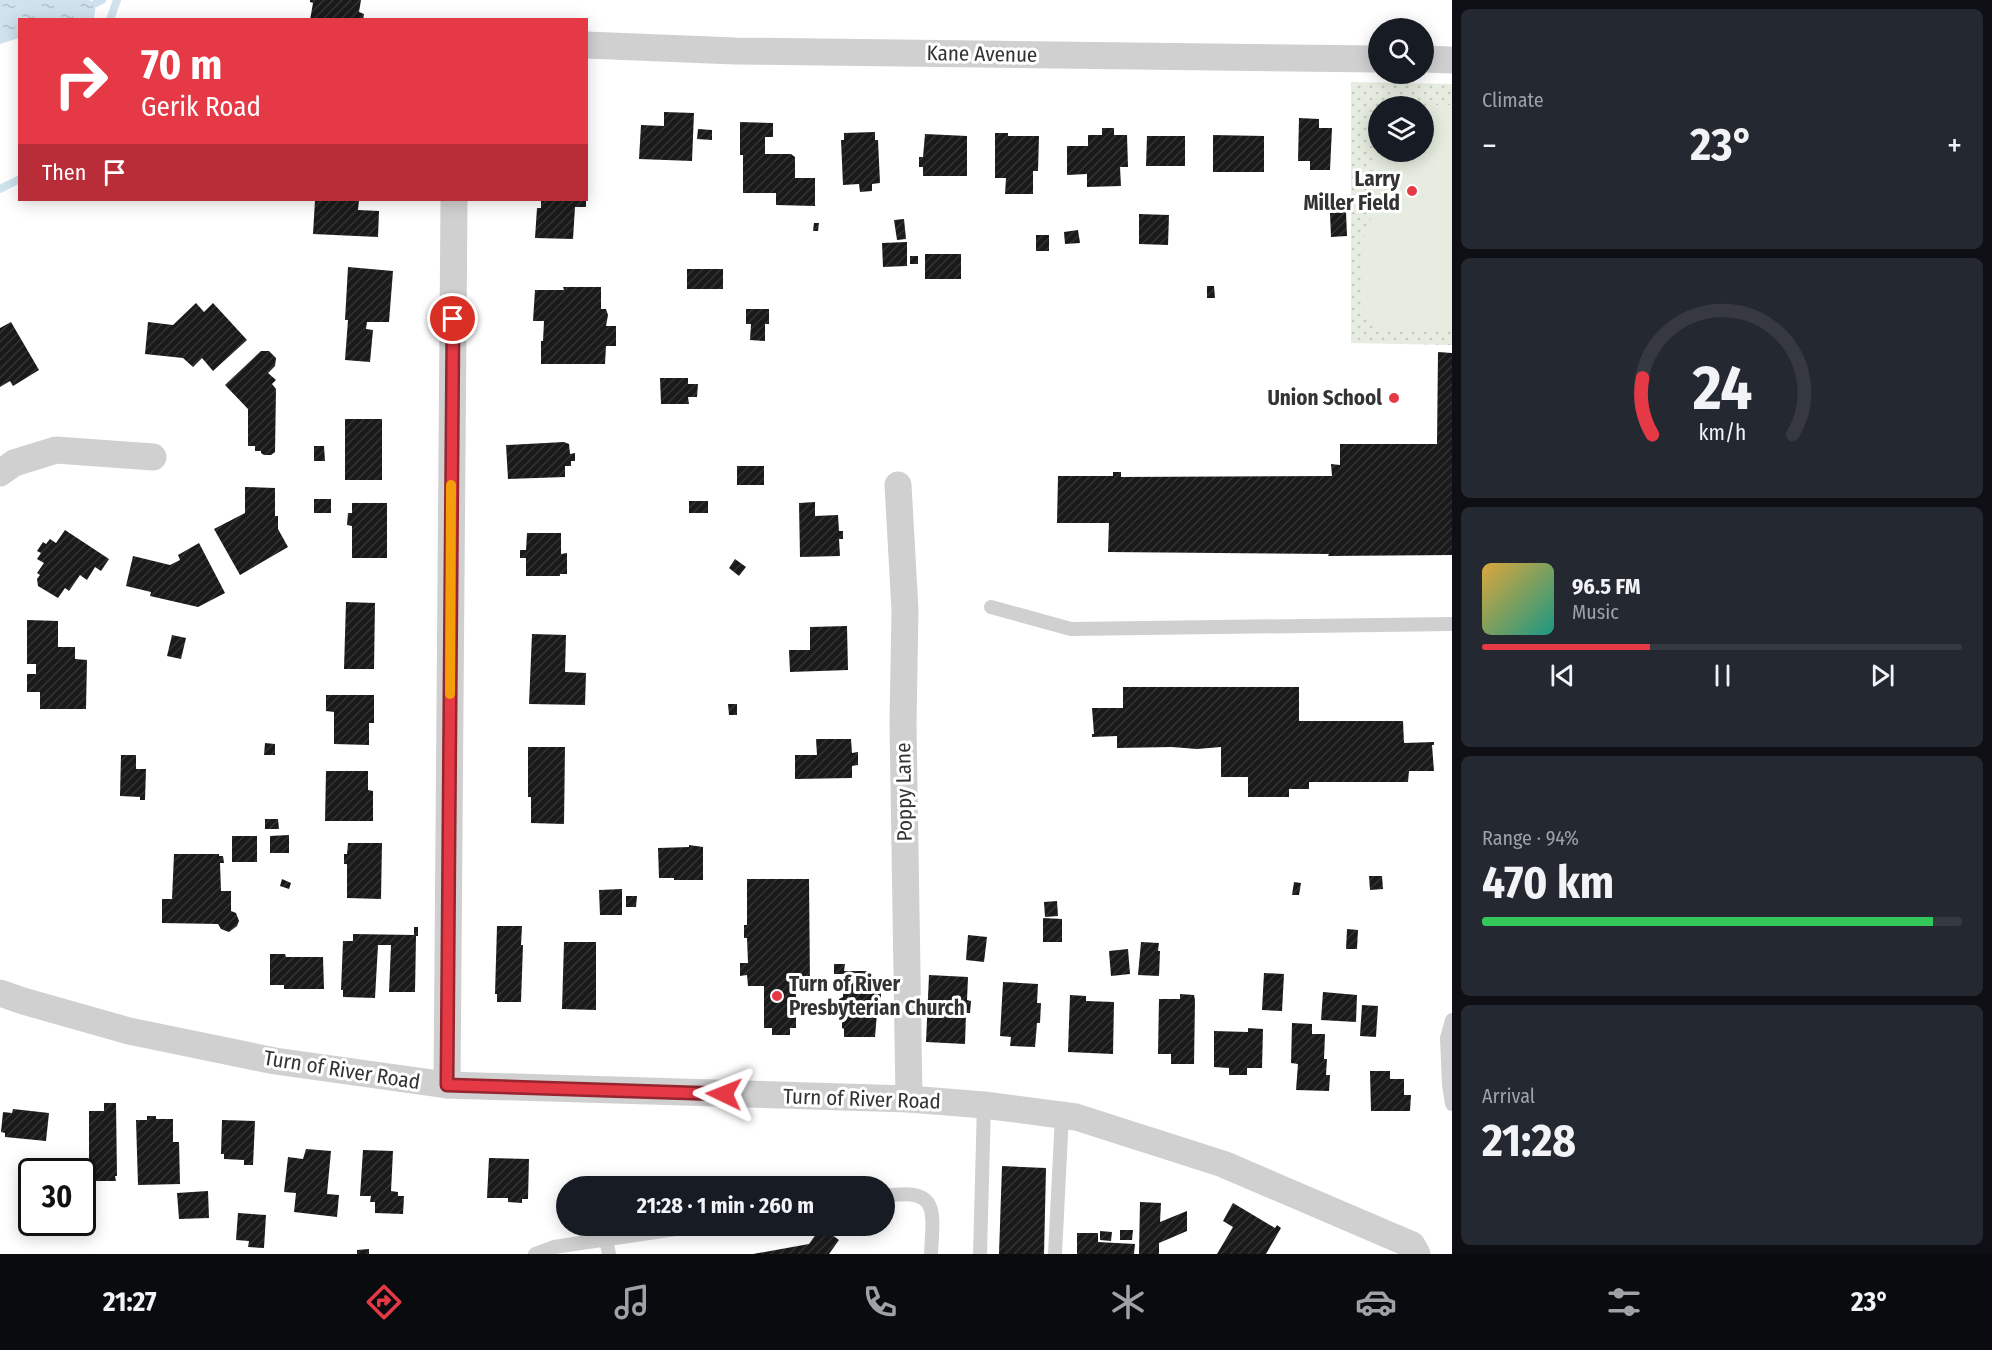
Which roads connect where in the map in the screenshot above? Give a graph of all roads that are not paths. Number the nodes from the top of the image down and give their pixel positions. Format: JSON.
{"nodes":[{"id":1,"x":588,"y":45,"type":"edge"},
{"id":2,"x":1368,"y":59,"type":"edge"},
{"id":3,"x":1434,"y":59,"type":"edge"},
{"id":4,"x":1452,"y":60,"type":"edge"},
{"id":5,"x":454,"y":201,"type":"edge"},
{"id":6,"x":153,"y":457,"type":"dead end"},
{"id":7,"x":0,"y":473,"type":"edge"},
{"id":8,"x":898,"y":485,"type":"dead end"},
{"id":9,"x":991,"y":607,"type":"dead end"},
{"id":10,"x":1452,"y":624,"type":"edge"},
{"id":11,"x":0,"y":993,"type":"edge"},
{"id":12,"x":1452,"y":1020,"type":"edge"},
{"id":13,"x":447,"y":1085,"type":"junction"},
{"id":14,"x":909,"y":1099,"type":"junction"},
{"id":15,"x":1452,"y":1104,"type":"edge"},
{"id":16,"x":984,"y":1105,"type":"junction"},
{"id":17,"x":1062,"y":1115,"type":"junction"},
{"id":18,"x":895,"y":1195,"type":"edge"},
{"id":19,"x":627,"y":1236,"type":"edge"},
{"id":20,"x":606,"y":1239,"type":"junction"},
{"id":21,"x":555,"y":1251,"type":"edge"},
{"id":22,"x":535,"y":1254,"type":"edge"},
{"id":23,"x":609,"y":1254,"type":"edge"},
{"id":24,"x":931,"y":1254,"type":"edge"},
{"id":25,"x":980,"y":1254,"type":"edge"},
{"id":26,"x":1055,"y":1254,"type":"edge"},
{"id":27,"x":1417,"y":1254,"type":"edge"}],
"edges":[{"from":1,"to":2,"type":"street","name":"Kane Avenue"},
{"from":3,"to":4,"type":"street"},
{"from":5,"to":13,"type":"street"},
{"from":6,"to":7,"type":"street"},
{"from":8,"to":14,"type":"street","name":"Poppy Lane"},
{"from":9,"to":10,"type":"lane"},
{"from":11,"to":13,"type":"street","name":"Turn of River Road"},
{"from":12,"to":15,"type":"lane"},
{"from":13,"to":14,"type":"street","name":"Turn of River Road"},
{"from":14,"to":16,"type":"street","name":"Turn of River Road"},
{"from":16,"to":17,"type":"street","name":"Turn of River Road"},
{"from":16,"to":25,"type":"lane"},
{"from":17,"to":26,"type":"lane"},
{"from":17,"to":27,"type":"street","name":"Turn of River Road"},
{"from":18,"to":24,"type":"lane"},
{"from":19,"to":20,"type":"lane"},
{"from":20,"to":21,"type":"lane"},
{"from":20,"to":23,"type":"lane"},
{"from":21,"to":22,"type":"lane"}]}
